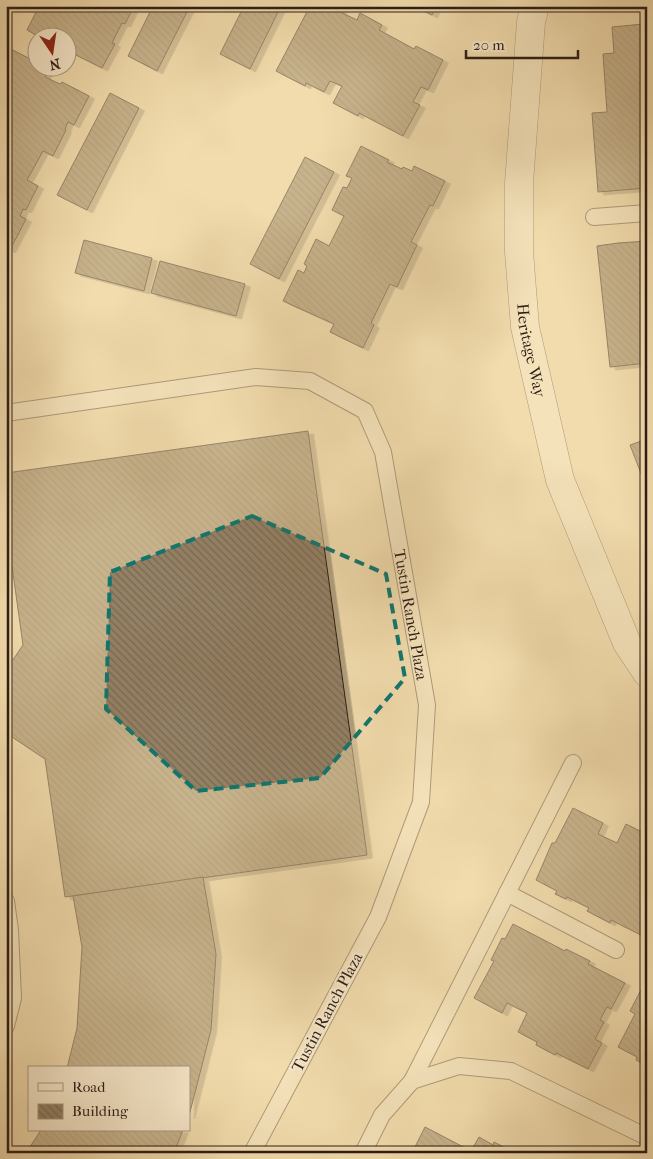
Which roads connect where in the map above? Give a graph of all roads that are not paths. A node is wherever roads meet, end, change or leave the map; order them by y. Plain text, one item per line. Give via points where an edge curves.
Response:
1 (535, 6) edge
2 (647, 213) edge
3 (594, 217) dead end
4 (6, 413) edge
5 (647, 674) edge
6 (573, 764) dead end
7 (507, 893) junction
8 (6, 901) edge
9 (616, 950) dead end
10 (6, 1026) edge
11 (412, 1081) junction
12 (647, 1137) edge
13 (252, 1153) edge
14 (363, 1153) edge

1 - 5 street, Heritage Way via 531,22 519,183 519,252 525,327 560,480 627,643
2 - 3 lane
4 - 13 lane, Tustin Ranch Plaza via 256,377 310,382 365,411 383,452 427,705 420,802 378,918
6 - 7 lane
7 - 9 lane
7 - 11 lane
8 - 10 lane via 13,998
11 - 12 lane via 458,1066 511,1071
11 - 14 lane via 382,1115

